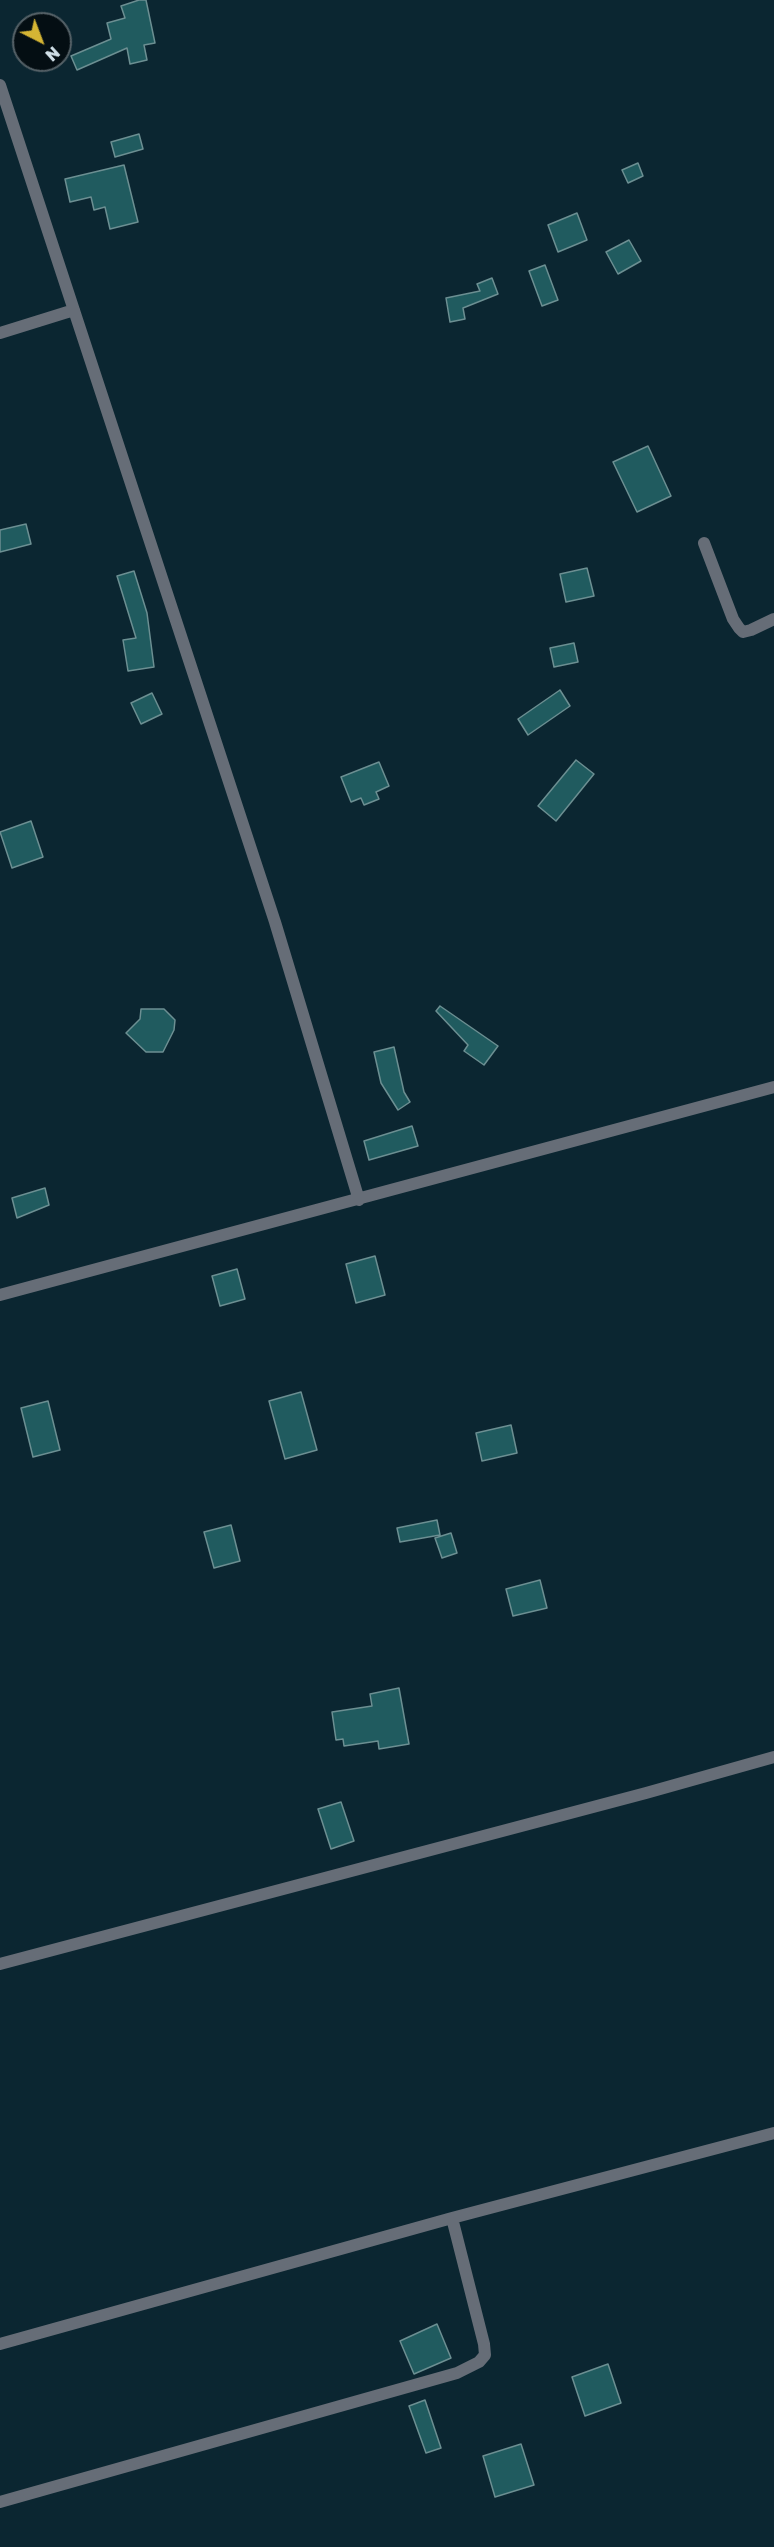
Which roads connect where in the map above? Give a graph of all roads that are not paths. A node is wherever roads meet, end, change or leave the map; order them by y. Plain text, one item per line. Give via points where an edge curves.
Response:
1 (0, 85) edge
2 (74, 310) junction
3 (0, 333) edge
4 (705, 543) dead end
5 (774, 620) edge
6 (774, 1087) edge
7 (359, 1200) junction
8 (0, 1294) edge
9 (774, 1757) edge
10 (0, 1964) edge
11 (774, 2133) edge
12 (452, 2218) junction
13 (0, 2344) edge
14 (0, 2502) edge

1 - 2 street
2 - 3 street
2 - 7 street via 275,922
4 - 5 street via 739,628 743,632
6 - 7 street
7 - 8 street
9 - 10 street
11 - 12 street
12 - 13 street
12 - 14 street via 484,2344 485,2355 479,2362 457,2373

